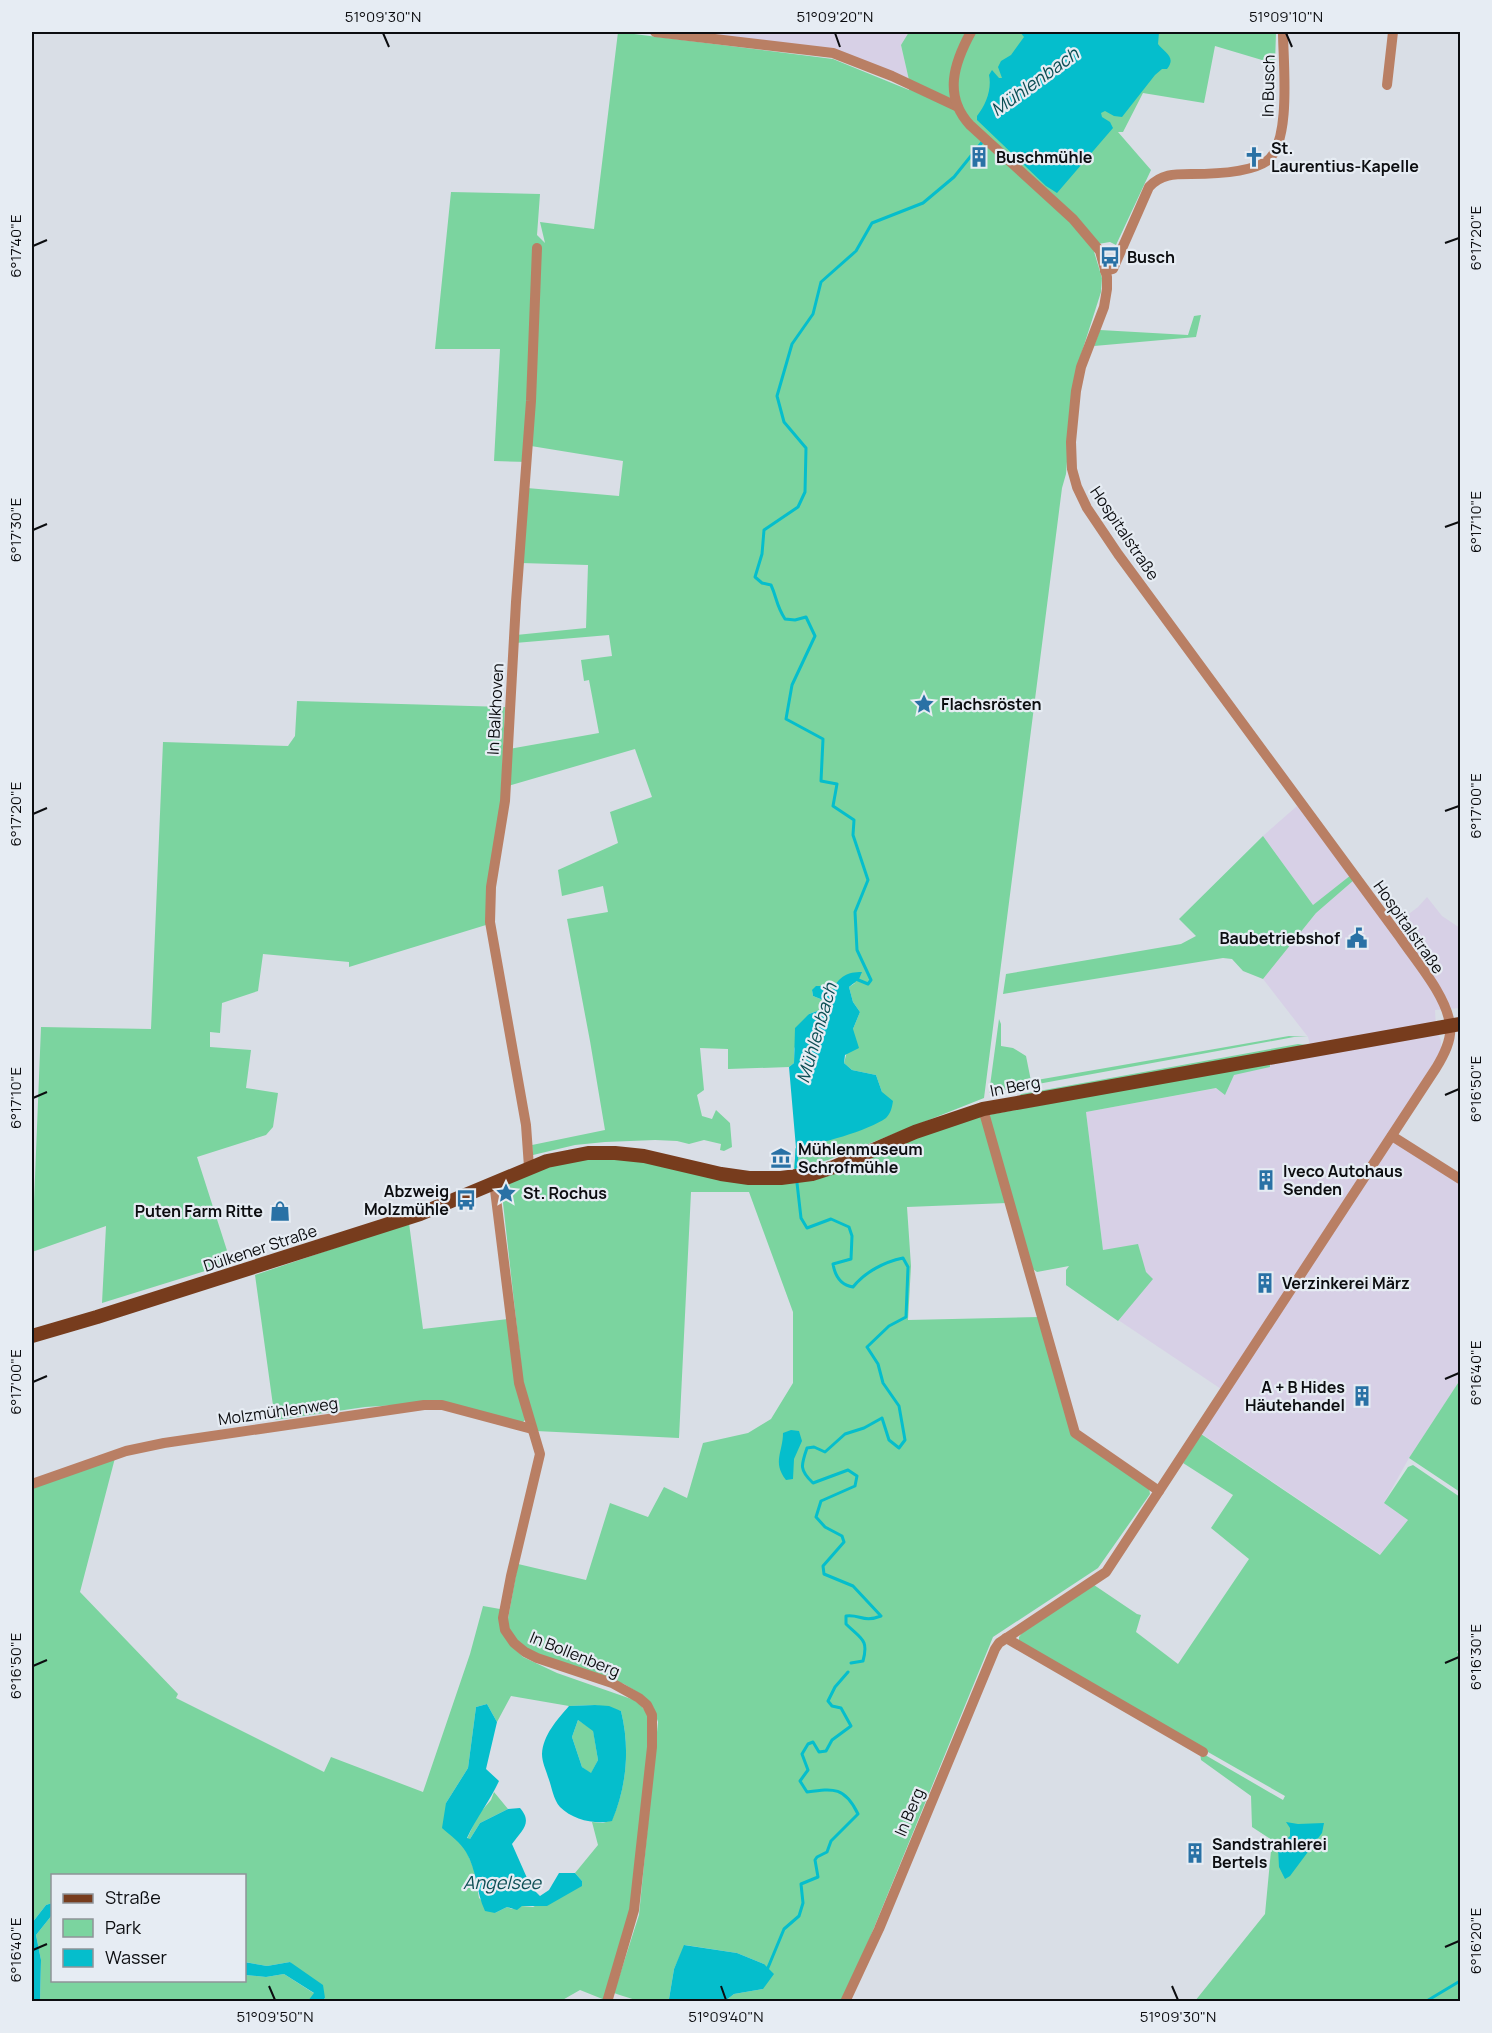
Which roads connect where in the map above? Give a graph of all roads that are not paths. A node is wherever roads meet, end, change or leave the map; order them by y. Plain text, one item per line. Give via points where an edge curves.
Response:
1 (655, 32) edge
2 (971, 32) edge
3 (1283, 32) edge
4 (1393, 32) edge
5 (1387, 85) dead end
6 (958, 108) junction
7 (537, 248) dead end
8 (1122, 249) junction
9 (1100, 251) junction
10 (1105, 271) junction
11 (1456, 1025) edge
12 (983, 1109) junction
13 (1392, 1136) junction
14 (529, 1167) junction
15 (1461, 1179) edge
16 (495, 1182) junction
17 (32, 1336) edge
18 (532, 1429) junction
19 (32, 1484) edge
20 (1159, 1491) junction
21 (1006, 1638) junction
22 (1203, 1752) dead end
23 (607, 2001) edge
24 (845, 2001) edge

1 - 6 street via 833,53
2 - 6 street via 954,71 953,91
3 - 8 street, In Busch via 1284,110 1275,153 1252,167 1218,174 1171,174 1156,179
4 - 5 street
6 - 9 street, Hospitalstraße via 970,125 1073,219
7 - 14 street, In Balkhoven via 531,401 504,801 490,922 526,1125
8 - 9 street
8 - 10 street, In Busch via 1113,269
9 - 10 street, Hospitalstraße
10 - 11 street, Hospitalstraße via 1104,307 1081,367 1073,418 1072,469 1082,499 1118,554 1399,936
11 - 12 main road, In Berg
11 - 13 street, In Berg via 1447,1051
12 - 14 main road, Dülkener Straße via 915,1132 834,1167 781,1178 721,1174 644,1156 606,1153 568,1156
12 - 20 street, In Berg via 1075,1434
13 - 15 street
13 - 20 street, In Berg
14 - 16 main road, Dülkener Straße
16 - 17 main road, Dülkener Straße via 420,1214
16 - 18 street, In Bollenberg via 519,1383
18 - 19 street, Molzmühlenweg via 442,1405 424,1405 164,1443 126,1451
18 - 23 street, In Bollenberg via 540,1454 511,1576 503,1618 505,1629 525,1652 612,1683 639,1698 652,1715 634,1910
20 - 21 street, In Berg via 1106,1572
21 - 22 street
21 - 24 street, In Berg via 995,1649 879,1929

